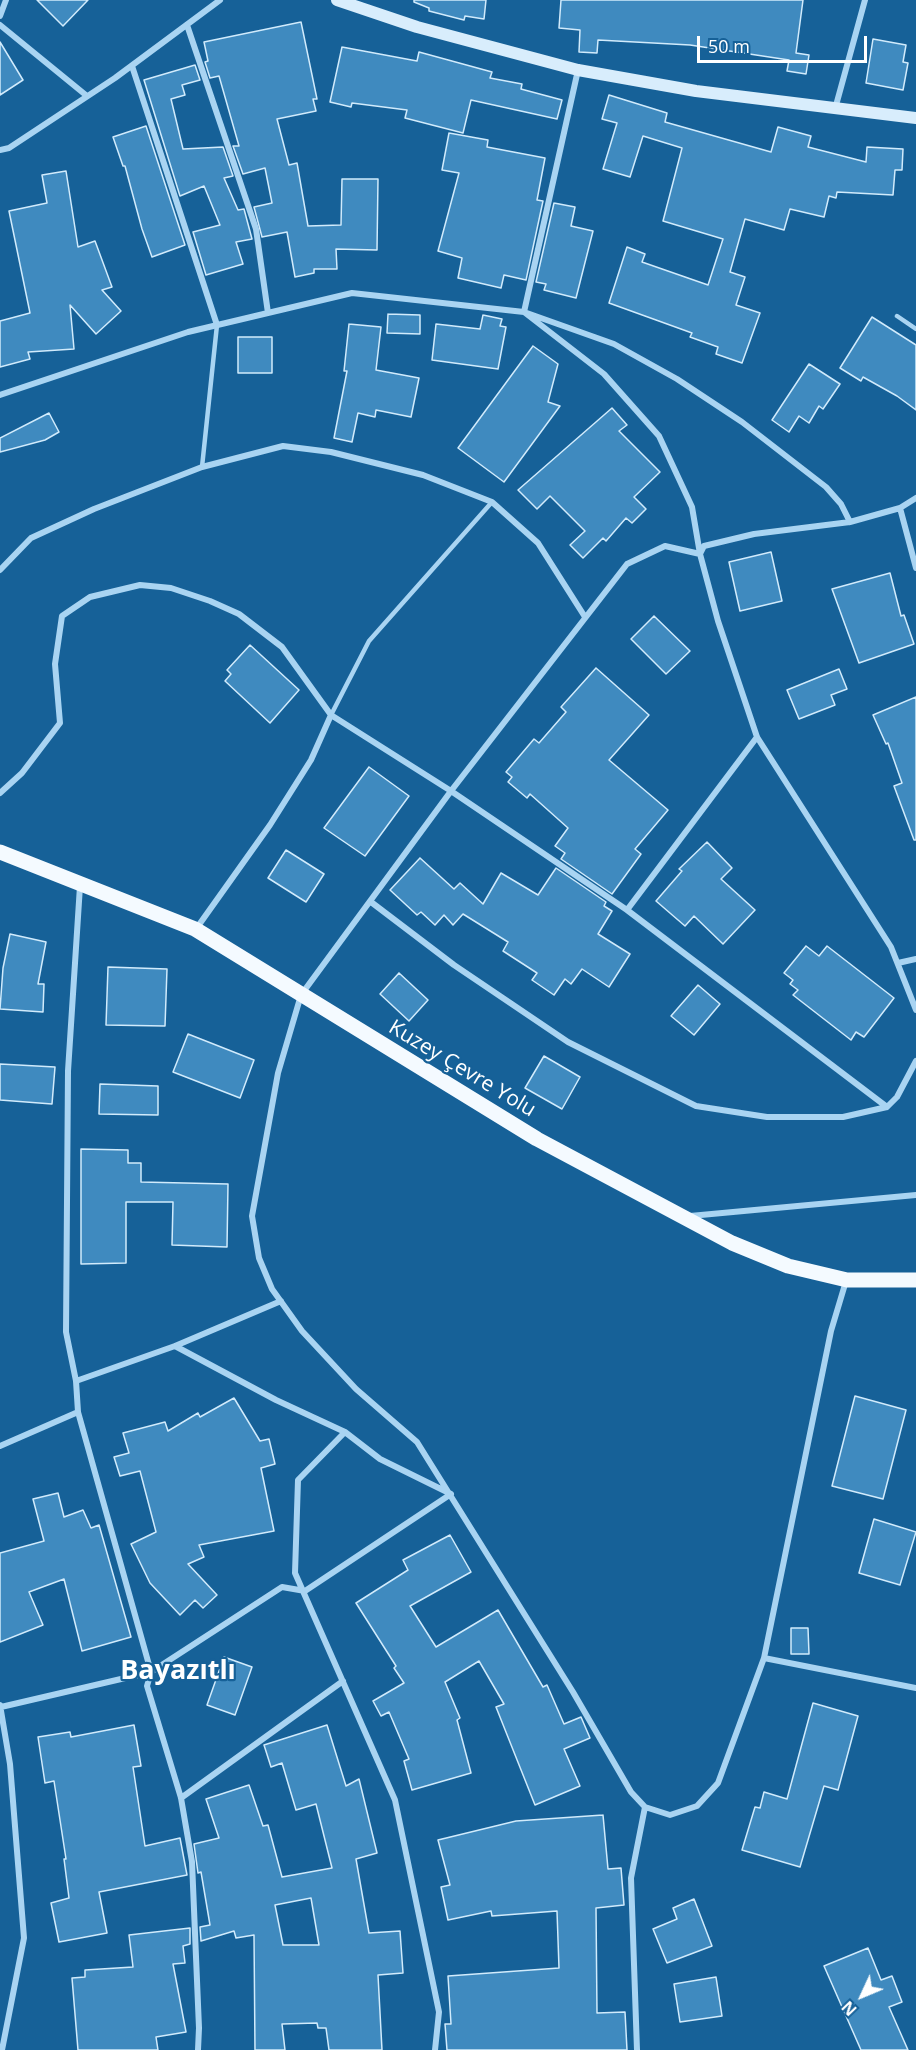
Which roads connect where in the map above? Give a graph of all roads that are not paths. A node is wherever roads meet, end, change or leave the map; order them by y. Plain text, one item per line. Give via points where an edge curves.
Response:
1 (6, 0) edge
2 (220, 0) edge
3 (337, 0) edge
4 (866, 0) edge
5 (0, 16) edge
6 (187, 24) junction
7 (0, 25) edge
8 (132, 66) junction
9 (578, 70) junction
10 (87, 96) junction
11 (835, 109) junction
12 (916, 109) edge
13 (894, 115) junction
14 (916, 118) edge
15 (0, 150) edge
16 (525, 312) junction
17 (268, 313) junction
18 (897, 316) dead end
19 (217, 325) junction
20 (916, 329) edge
21 (0, 395) edge
22 (202, 467) junction
23 (916, 498) edge
24 (492, 502) junction
25 (900, 508) junction
26 (850, 522) junction
27 (700, 554) junction
28 (916, 568) edge
29 (0, 570) edge
30 (585, 617) junction
31 (331, 715) junction
32 (757, 737) junction
33 (451, 791) junction
34 (0, 793) edge
35 (0, 852) edge
36 (80, 886) junction
37 (371, 902) junction
38 (627, 910) junction
39 (195, 929) junction
40 (916, 958) edge
41 (898, 963) junction
42 (301, 995) junction
43 (916, 1010) edge
44 (916, 1061) edge
45 (887, 1107) junction
46 (916, 1195) edge
47 (679, 1217) junction
48 (847, 1280) junction
49 (916, 1280) edge
50 (280, 1301) junction
51 (175, 1346) junction
52 (76, 1381) junction
53 (78, 1412) junction
54 (345, 1432) junction
55 (0, 1446) edge
56 (451, 1494) junction
57 (305, 1591) junction
58 (764, 1658) junction
59 (151, 1672) junction
60 (343, 1681) junction
61 (916, 1688) edge
62 (1, 1706) edge
63 (181, 1798) junction
64 (645, 1806) junction
65 (2, 2050) edge
66 (198, 2050) edge
67 (435, 2050) edge
68 (636, 2050) edge

1 - 5 street
2 - 6 street
3 - 9 street via 417,27
4 - 11 street
6 - 8 street
6 - 17 street via 256,229
7 - 10 street
8 - 10 street
8 - 19 street
9 - 11 street via 696,91
9 - 16 street
10 - 15 street via 9,148
11 - 13 street
12 - 13 street
13 - 14 street
16 - 17 street via 352,293
16 - 26 street via 614,344 677,379 742,422 826,487
16 - 27 street via 604,374 659,436 692,507
17 - 19 street
18 - 20 lane
19 - 21 street
19 - 22 lane
22 - 24 street via 283,446 331,452 423,475
22 - 29 street via 31,538
23 - 25 street
24 - 30 street via 538,543
24 - 31 lane via 369,641
25 - 26 street
25 - 28 street
26 - 27 street via 754,534 704,546
27 - 30 street via 665,546 627,564
27 - 32 street via 729,659
30 - 33 street
31 - 33 street
31 - 34 street via 282,647 239,614 171,588 118,588 90,597 62,616 55,664 60,723 22,773
31 - 39 street via 311,760 282,807
32 - 38 street
32 - 41 street
33 - 37 street
33 - 38 street
35 - 36 main road, Kuzey Çevre Yolu
36 - 39 main road, Kuzey Çevre Yolu
36 - 52 street via 68,1071 66,1332
37 - 42 street
37 - 45 street via 454,965 568,1042 696,1106 767,1117 843,1117
38 - 45 street
39 - 42 main road, Kuzey Çevre Yolu
40 - 41 street
41 - 43 street
42 - 47 main road, Kuzey Çevre Yolu via 537,1139
42 - 50 street via 278,1073 252,1216 259,1258
44 - 45 street via 897,1097
46 - 47 street
47 - 48 main road, Kuzey Çevre Yolu via 788,1266
48 - 49 main road, Kuzey Çevre Yolu
48 - 58 street via 831,1331
50 - 51 street
50 - 56 street via 356,1389 417,1442
51 - 52 street
51 - 54 street
52 - 53 street
53 - 55 street
53 - 59 street
54 - 56 street via 380,1459
54 - 57 street via 298,1480 295,1573
56 - 57 street
56 - 64 street via 631,1792
57 - 59 street via 282,1587
57 - 60 street
58 - 61 street
58 - 64 street via 718,1784 697,1806 670,1815
59 - 62 street
59 - 63 street via 147,1686
60 - 63 street
60 - 67 street via 395,1800 439,2012
62 - 65 street via 11,1776 24,1938
63 - 66 street via 192,1862
64 - 68 street via 631,1878

